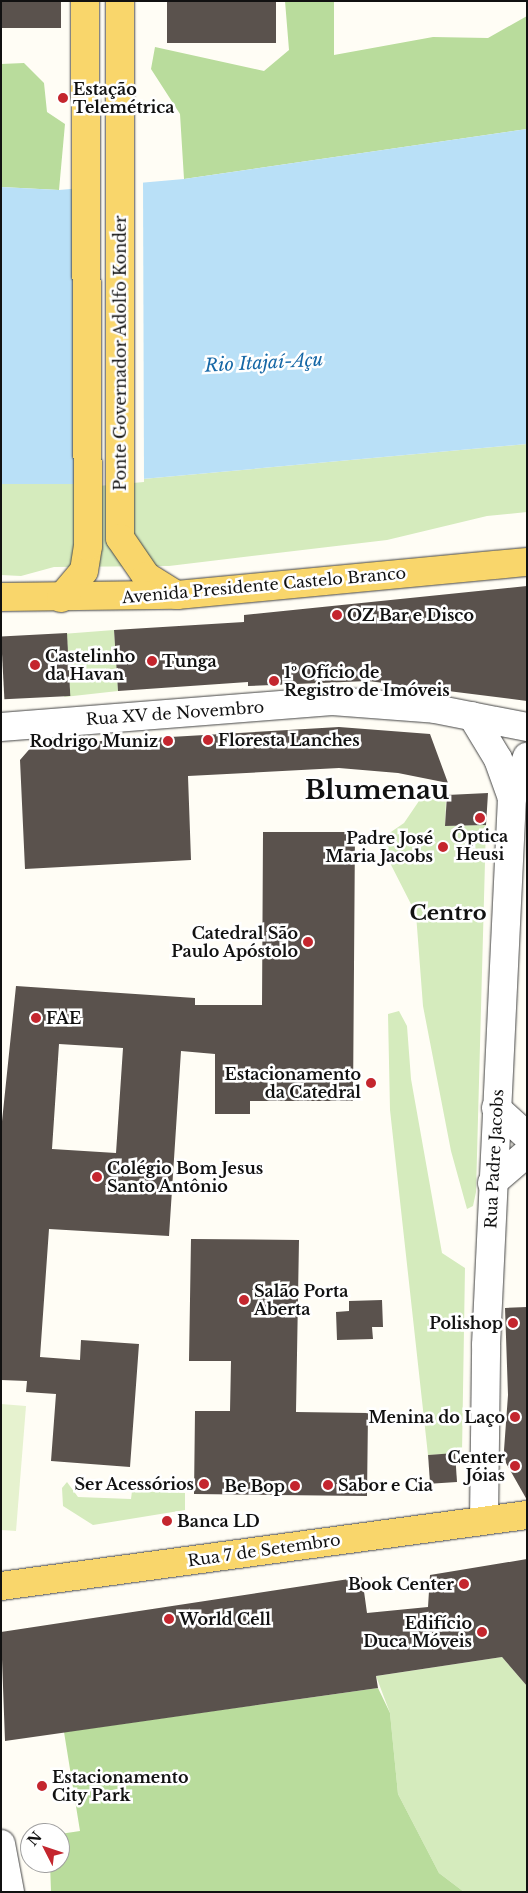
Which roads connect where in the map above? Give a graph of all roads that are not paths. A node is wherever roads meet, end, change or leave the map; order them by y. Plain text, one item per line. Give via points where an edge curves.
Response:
1 (85, 1) edge
2 (120, 1) edge
3 (527, 562) edge
4 (177, 594) junction
5 (1, 597) edge
6 (61, 598) junction
7 (472, 716) junction
8 (1, 726) edge
9 (527, 727) edge
10 (1, 735) edge
11 (527, 756) edge
12 (512, 798) junction
13 (496, 1108) junction
14 (527, 1136) edge
15 (527, 1153) edge
16 (492, 1183) junction
17 (527, 1515) edge
18 (484, 1520) junction
19 (1, 1586) edge
20 (1, 1844) edge
21 (10, 1892) edge

1 - 6 main road, Ponte Governador Adolfo Konder via 88,546 84,571
2 - 4 main road, Ponte Governador Adolfo Konder via 120,538 146,576
3 - 4 main road, Avenida Presidente Castelo Branco
4 - 6 main road, Avenida Presidente Castelo Branco
5 - 6 main road, Avenida Presidente Castelo Branco
7 - 8 street, Rua XV de Novembro via 332,701
7 - 9 street, Rua XV de Novembro
7 - 12 street, Rua Padre Jacobs via 498,758
8 - 10 street
11 - 12 street, Rua Padre Jacobs
12 - 13 street, Rua Padre Jacobs
13 - 14 street
13 - 16 street, Rua Padre Jacobs
15 - 16 street
16 - 18 street, Rua Padre Jacobs
17 - 18 main road, Rua 7 de Setembro
18 - 19 main road, Rua 7 de Setembro
20 - 21 street

